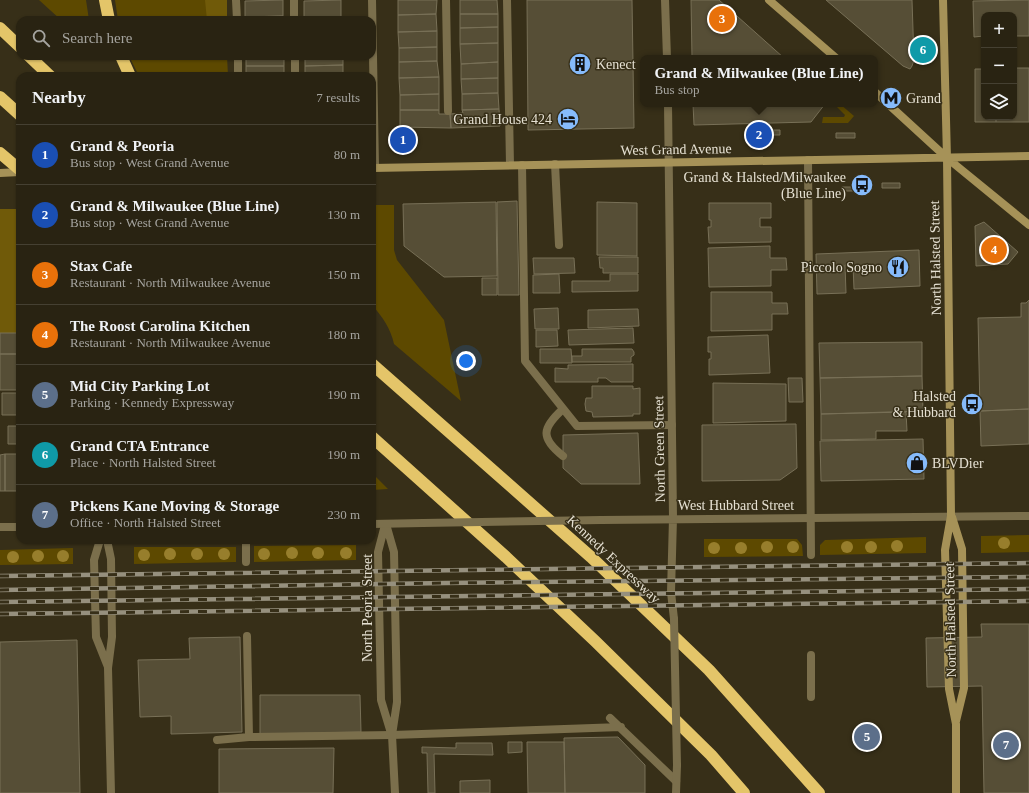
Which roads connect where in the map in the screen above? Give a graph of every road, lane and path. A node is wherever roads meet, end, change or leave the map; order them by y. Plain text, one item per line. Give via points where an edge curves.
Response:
1 (105, 0) edge
2 (236, 0) edge
3 (294, 0) edge
4 (372, 0) edge
5 (446, 0) edge
6 (507, 0) edge
7 (665, 0) edge
8 (769, 0) edge
9 (944, 0) edge
10 (108, 16) edge
11 (237, 16) edge
12 (294, 16) edge
13 (372, 16) edge
14 (0, 28) edge
15 (16, 43) edge
16 (667, 55) edge
17 (833, 55) edge
18 (33, 60) edge
19 (123, 60) edge
20 (238, 60) edge
21 (295, 60) edge
22 (372, 60) edge
23 (46, 72) edge
24 (128, 72) edge
25 (238, 72) edge
26 (296, 72) edge
27 (372, 72) edge
28 (878, 95) edge
29 (0, 96) edge
30 (668, 107) edge
31 (16, 111) edge
32 (448, 111) dead end
33 (0, 153) edge
34 (1029, 156) edge
35 (947, 158) junction
36 (808, 160) junction
37 (669, 162) junction
38 (555, 164) junction
39 (510, 165) junction
40 (522, 165) junction
41 (16, 167) edge
42 (376, 168) edge
43 (16, 171) edge
44 (0, 173) edge
45 (1029, 224) edge
46 (559, 245) dead end
47 (376, 368) edge
48 (563, 409) junction
49 (672, 425) junction
50 (376, 441) edge
51 (563, 456) dead end
52 (951, 516) junction
53 (1029, 516) edge
54 (673, 518) junction
55 (811, 518) junction
56 (376, 524) edge
57 (386, 524) junction
58 (0, 527) edge
59 (16, 527) edge
60 (99, 544) edge
61 (108, 544) edge
62 (246, 544) edge
63 (811, 555) dead end
64 (246, 562) dead end
65 (247, 636) dead end
66 (811, 654) dead end
67 (108, 668) junction
68 (811, 697) dead end
69 (610, 718) dead end
70 (956, 724) junction
71 (621, 727) junction
72 (392, 735) junction
73 (249, 737) junction
74 (217, 740) dead end
75 (676, 781) junction
76 (111, 793) edge
77 (395, 793) edge
78 (676, 793) edge
79 (744, 793) edge
80 (819, 793) edge
81 (956, 793) edge

1 - 10 highway
2 - 11 street
3 - 12 street
4 - 13 street
5 - 32 street
6 - 39 street
7 - 16 street
8 - 17 main road
9 - 35 main road, North Halsted Street
14 - 15 highway
18 - 23 highway
19 - 24 highway
20 - 25 street
21 - 26 street
22 - 27 street
28 - 35 main road
29 - 31 highway
30 - 37 street, North Green Street
33 - 41 highway
34 - 35 main road, West Grand Avenue
35 - 36 main road, West Grand Avenue
35 - 45 main road
35 - 52 main road, North Halsted Street
36 - 37 main road, West Grand Avenue
36 - 55 street
37 - 38 main road, West Grand Avenue
37 - 49 street, North Green Street
38 - 40 main road, West Grand Avenue
38 - 46 street
39 - 40 main road, West Grand Avenue
39 - 42 main road, West Grand Avenue
40 - 48 street via 525,361
43 - 44 main road
47 - 80 highway, Kennedy Expressway via 591,557 704,664
48 - 49 street via 577,426
48 - 51 street via 552,418 546,436 550,446
49 - 54 street, North Green Street
50 - 79 highway via 506,557 589,636 711,755
52 - 53 street, West Hubbard Street
52 - 55 street, West Hubbard Street
52 - 70 main road, North Halsted Street via 945,550 949,689
52 - 70 main road, North Halsted Street via 962,550 964,688
54 - 55 street, West Hubbard Street
54 - 57 street, West Hubbard Street, bridge
54 - 75 street, North Green Street, bridge via 671,592 674,619
55 - 63 street
56 - 57 street, West Hubbard Street
57 - 72 street, North Peoria Street via 394,552 397,702
57 - 72 street, North Peoria Street via 378,552 381,700
58 - 59 street
60 - 67 street via 94,560 96,637
61 - 67 street via 111,559 112,637
62 - 64 street
65 - 73 street
66 - 68 street
67 - 76 street
69 - 71 street
70 - 81 main road, North Halsted Street
71 - 72 street
71 - 75 street
72 - 73 street
72 - 77 street, North Peoria Street
73 - 74 street
75 - 78 street, North Green Street

